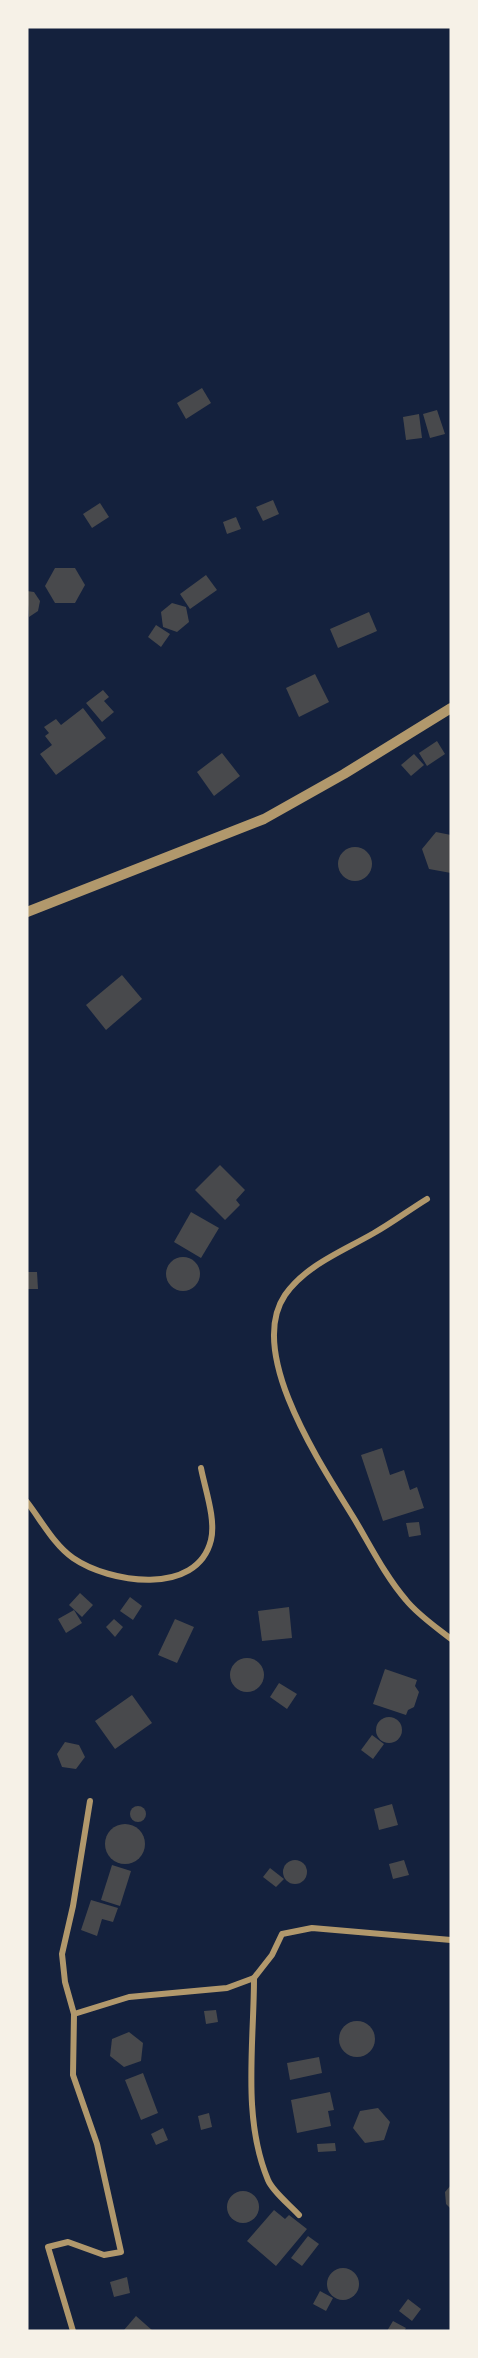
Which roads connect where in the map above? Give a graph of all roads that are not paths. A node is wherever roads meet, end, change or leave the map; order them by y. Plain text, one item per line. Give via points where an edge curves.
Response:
1 (451, 708) edge
2 (27, 912) edge
3 (427, 1199) dead end
4 (201, 1468) dead end
5 (27, 1502) edge
6 (451, 1639) edge
7 (90, 1801) dead end
8 (451, 1940) edge
9 (254, 1978) junction
10 (74, 2014) junction
11 (299, 2215) dead end
12 (73, 2331) edge

1 - 2 street via 264,819
3 - 6 street via 303,1276 284,1296 277,1314 275,1351 298,1422 373,1550 406,1601
4 - 5 street via 211,1540 204,1556 188,1572 165,1578 139,1580 94,1570 71,1557
7 - 10 street via 62,1954
8 - 9 street via 312,1929 282,1934
9 - 10 street via 227,1988 129,1997
9 - 11 street via 252,2090 257,2139 269,2182
10 - 12 street via 73,2075 97,2144 121,2252 104,2255 68,2242 48,2247

